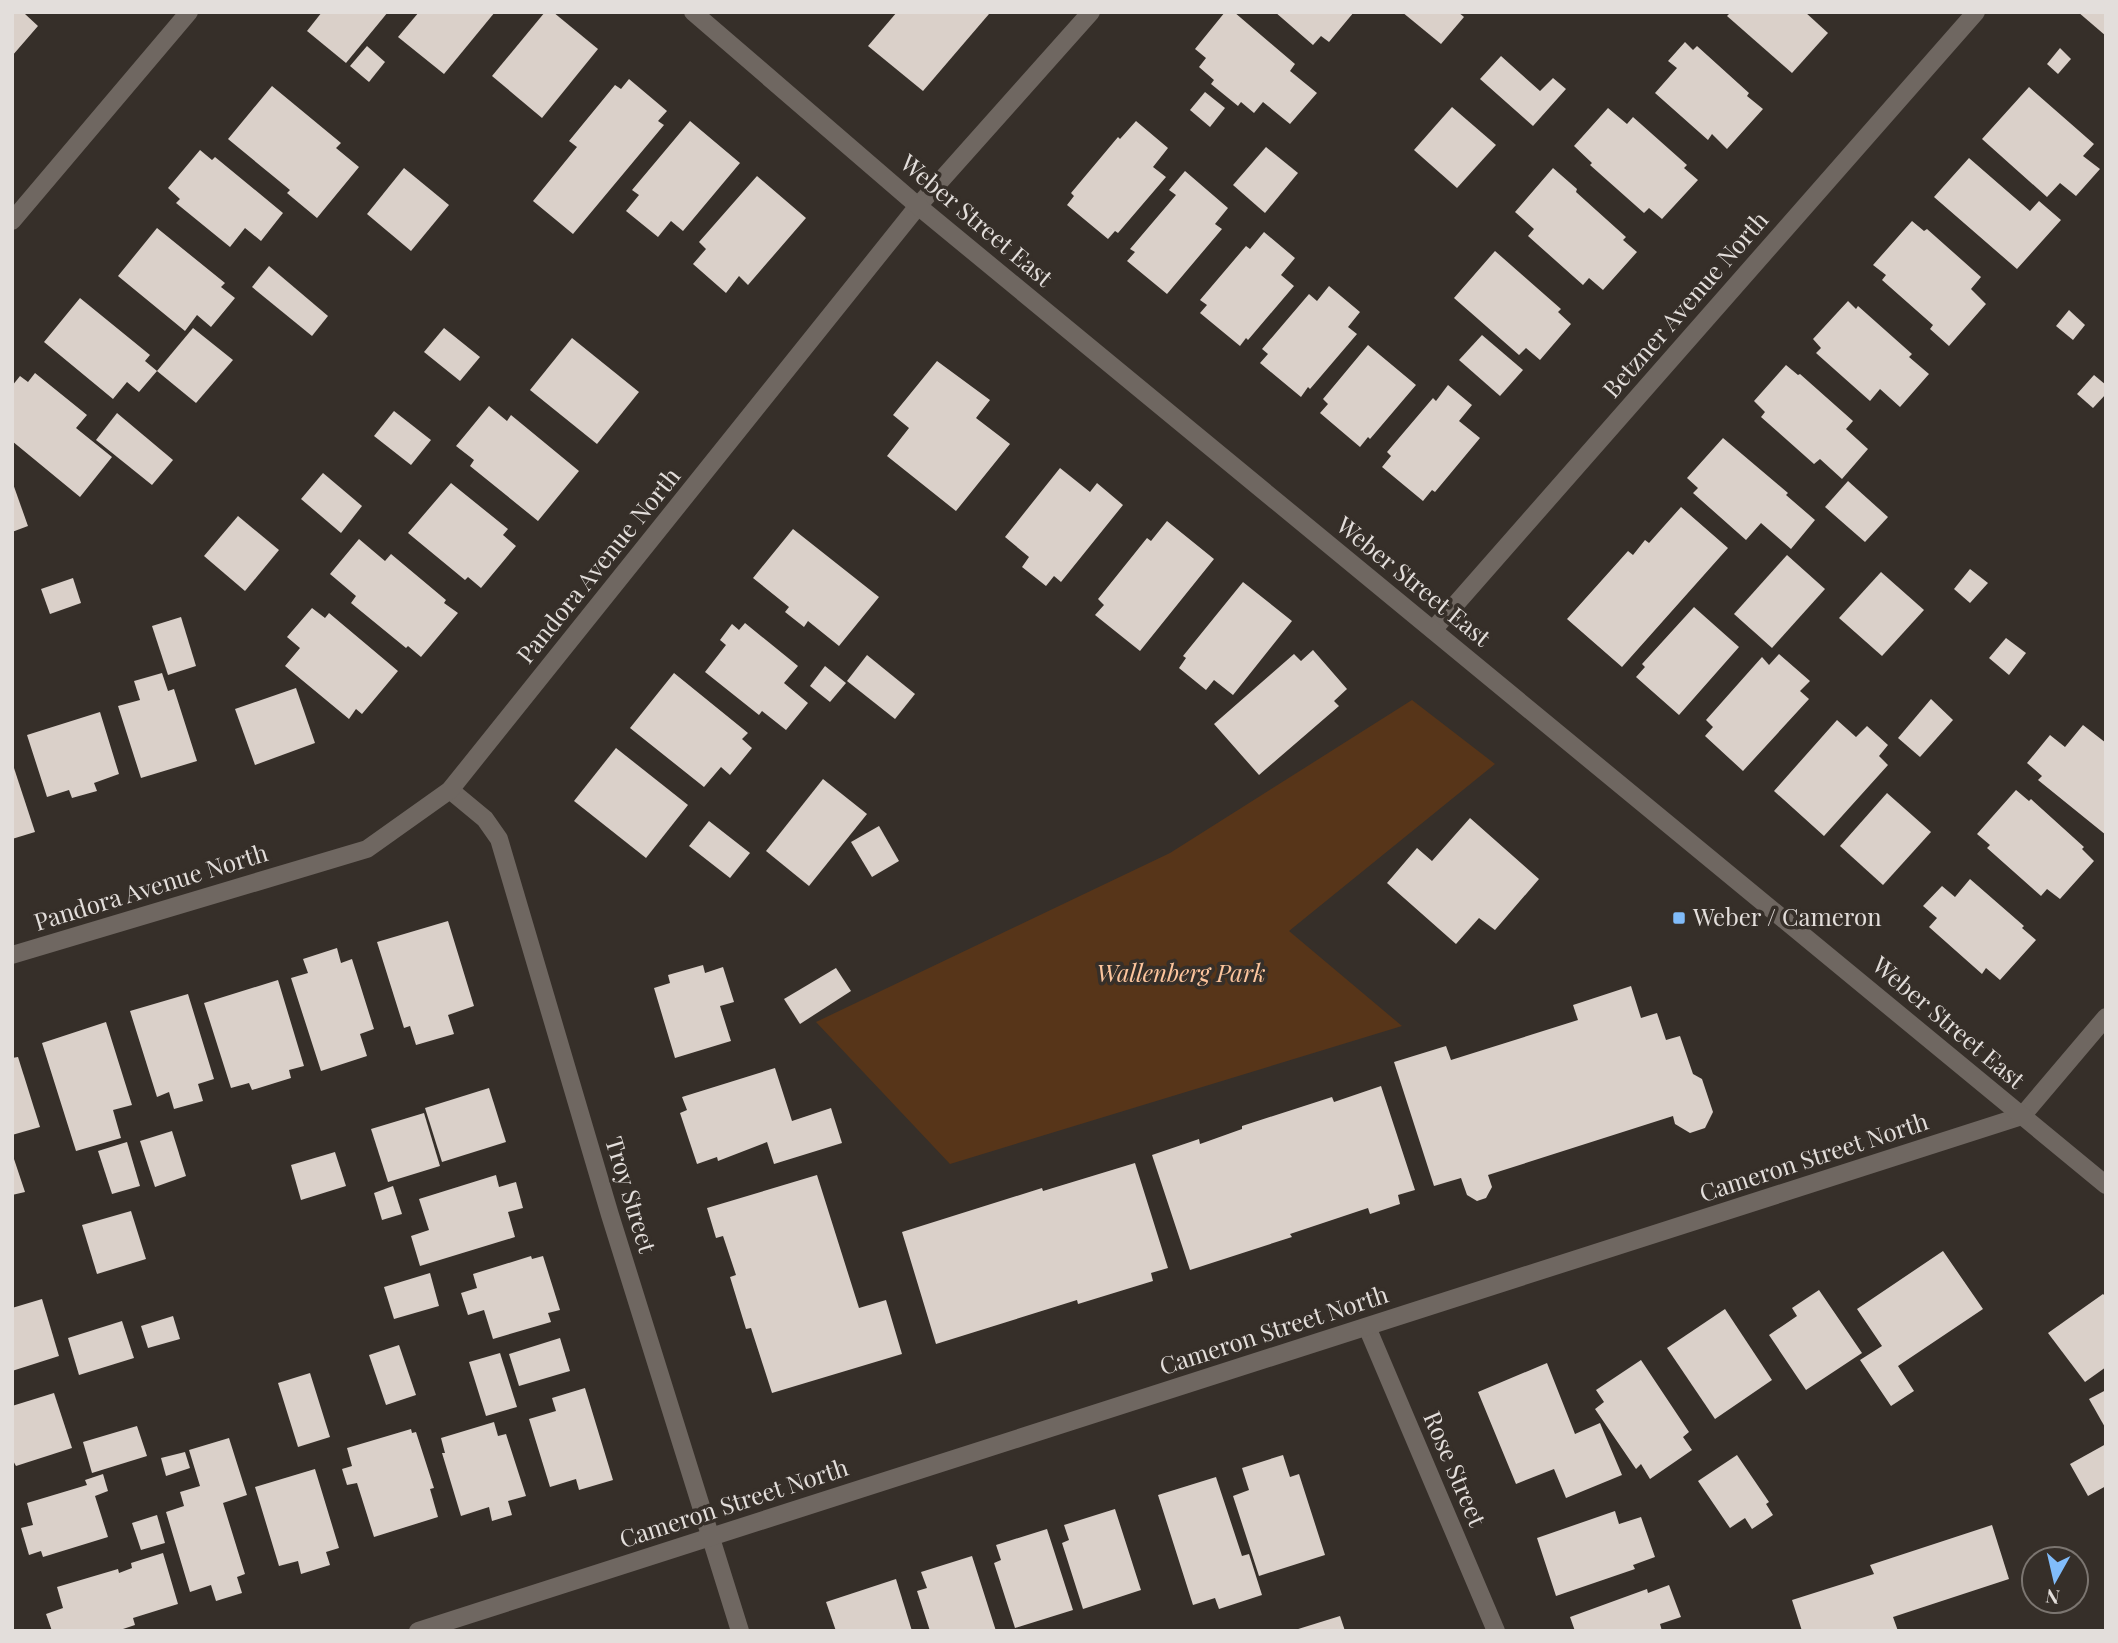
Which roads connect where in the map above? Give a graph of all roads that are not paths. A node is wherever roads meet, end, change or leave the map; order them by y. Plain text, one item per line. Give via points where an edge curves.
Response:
1 (189, 12) edge
2 (692, 12) edge
3 (1091, 12) edge
4 (1976, 12) edge
5 (918, 206) junction
6 (12, 221) edge
7 (1433, 630) junction
8 (450, 790) junction
9 (12, 955) edge
10 (2106, 1017) edge
11 (2022, 1116) junction
12 (2106, 1185) edge
13 (1367, 1327) junction
14 (711, 1537) junction
15 (418, 1631) edge
16 (740, 1631) edge
17 (1496, 1631) edge

1 - 6 street
2 - 5 street, Weber Street East
3 - 5 street, Pandora Avenue North
4 - 7 street, Betzner Avenue North
5 - 7 street, Weber Street East
5 - 8 street, Pandora Avenue North
7 - 11 street, Weber Street East
8 - 9 street, Pandora Avenue North via 367,849
8 - 14 street, Troy Street via 485,820 499,839
10 - 11 street
11 - 12 street, Weber Street East
11 - 13 street, Cameron Street North
13 - 14 street, Cameron Street North
13 - 17 street, Rose Street
14 - 15 street, Cameron Street North
14 - 16 street, Troy Street

